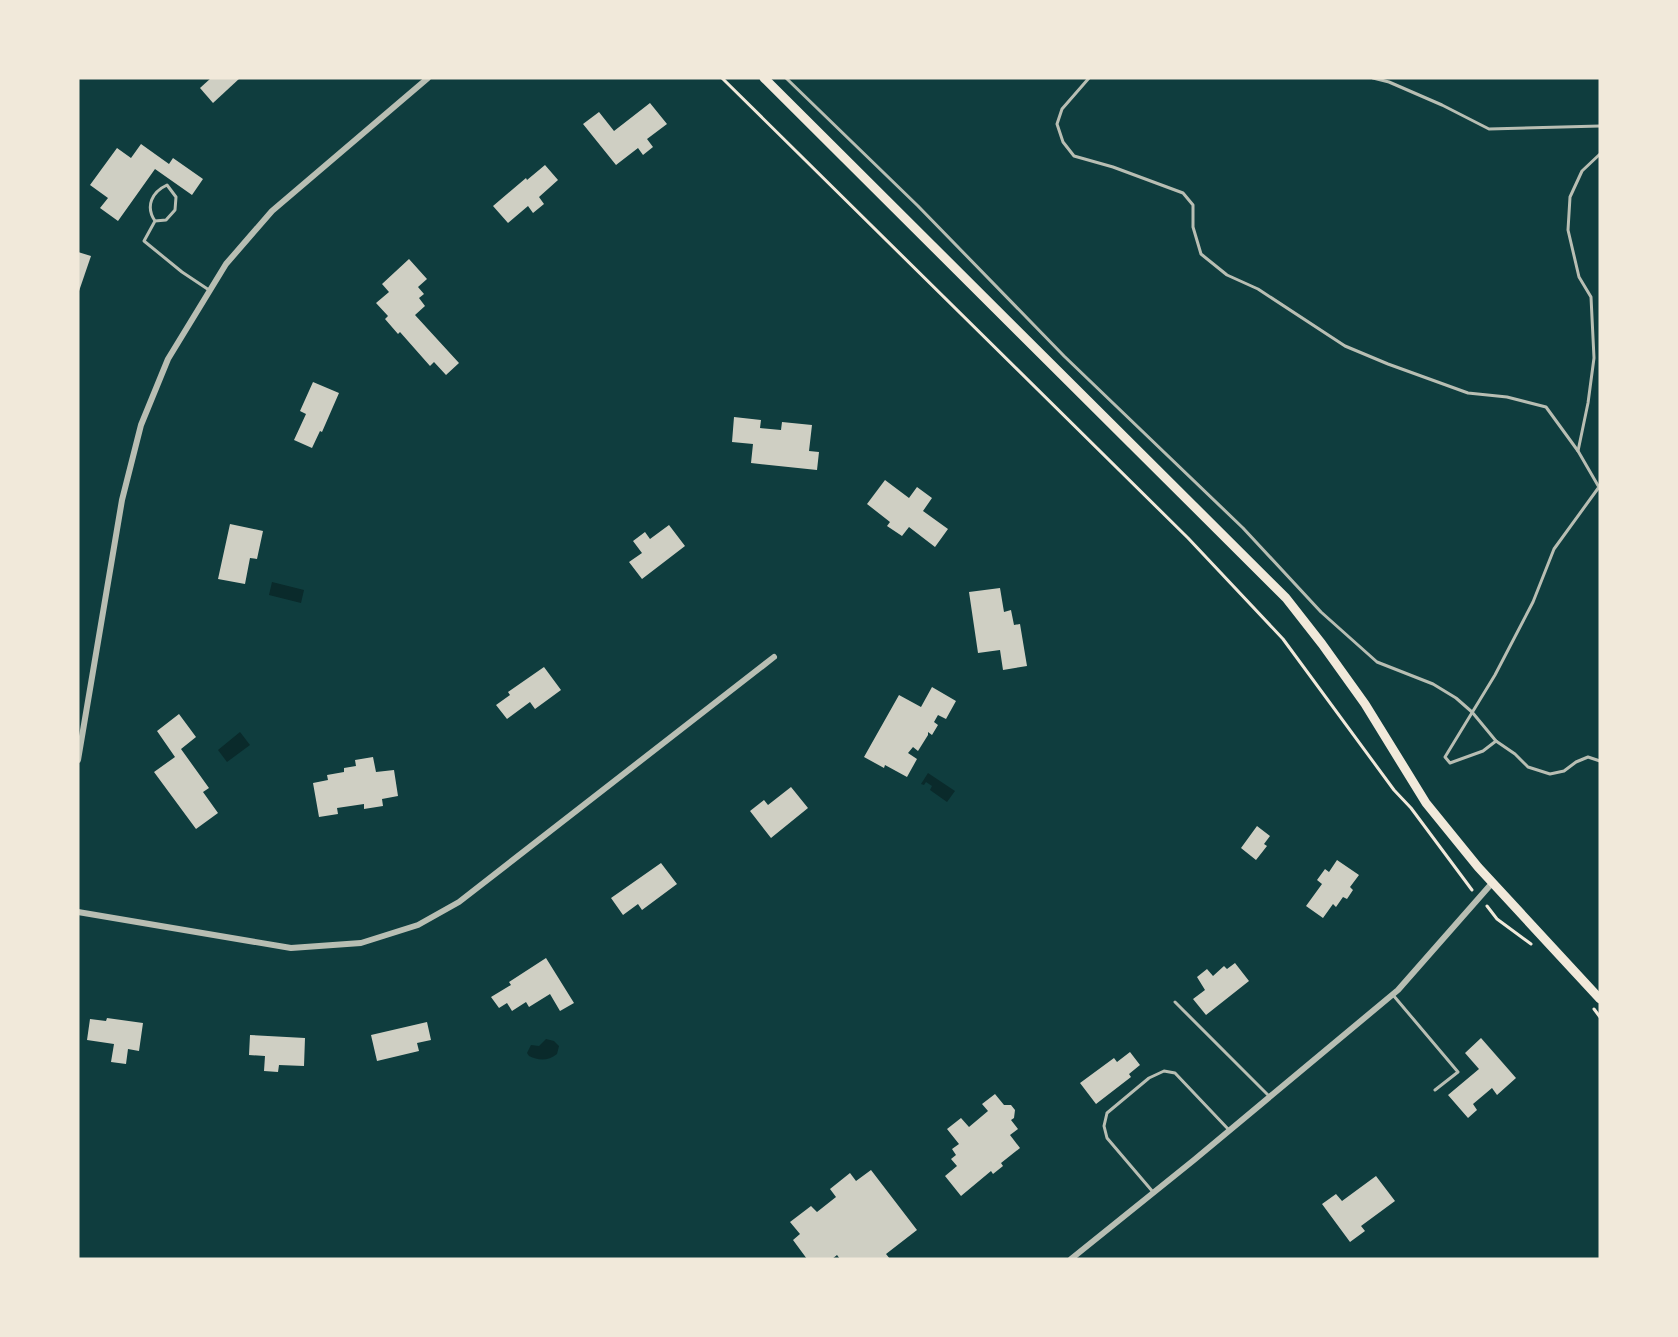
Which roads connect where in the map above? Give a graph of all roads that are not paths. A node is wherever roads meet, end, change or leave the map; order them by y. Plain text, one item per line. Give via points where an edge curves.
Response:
1 (428, 78) edge
2 (764, 78) edge
3 (786, 78) edge
4 (1089, 78) edge
5 (1373, 78) edge
6 (1600, 126) edge
7 (1600, 154) edge
8 (155, 221) junction
9 (210, 291) junction
10 (1578, 451) junction
11 (1600, 487) edge
12 (774, 657) dead end
13 (1472, 712) junction
14 (1496, 741) junction
15 (78, 760) edge
16 (1600, 761) edge
17 (1493, 882) junction
18 (78, 912) edge
19 (1392, 995) junction
20 (1600, 999) edge
21 (1175, 1002) dead end
22 (1435, 1090) dead end
23 (1269, 1096) junction
24 (1229, 1130) junction
25 (1153, 1192) junction
26 (1071, 1259) edge

1 - 9 street via 272,211 226,264
2 - 17 main road via 1286,598 1365,704 1426,804
3 - 13 lane via 1064,356 1243,528 1321,612 1377,662 1433,684
4 - 10 lane via 1062,109 1057,124 1063,142 1074,156 1183,193 1193,205 1193,227 1201,254 1227,275 1258,289 1345,346 1388,364 1468,393 1546,407
5 - 6 lane via 1442,105 1489,129
7 - 10 lane via 1582,171 1570,197 1568,230 1579,277 1590,297 1594,358
8 - 8 lane via 166,220 175,210 176,197 167,185 157,190 151,200 150,214
8 - 9 lane via 144,241
9 - 15 street via 168,359 141,425 122,500
10 - 11 lane
11 - 13 lane via 1554,549 1533,602
12 - 18 street via 459,902 418,926 361,944 291,948
13 - 14 lane
13 - 14 lane via 1445,757 1450,763 1483,751
14 - 16 lane via 1528,767 1550,774 1588,757
17 - 19 street
17 - 20 main road
19 - 22 lane via 1458,1072
19 - 23 street
21 - 23 lane
23 - 24 street
24 - 25 street
24 - 25 lane via 1175,1072 1164,1071 1149,1078 1107,1113 1104,1126 1107,1138
25 - 26 street

